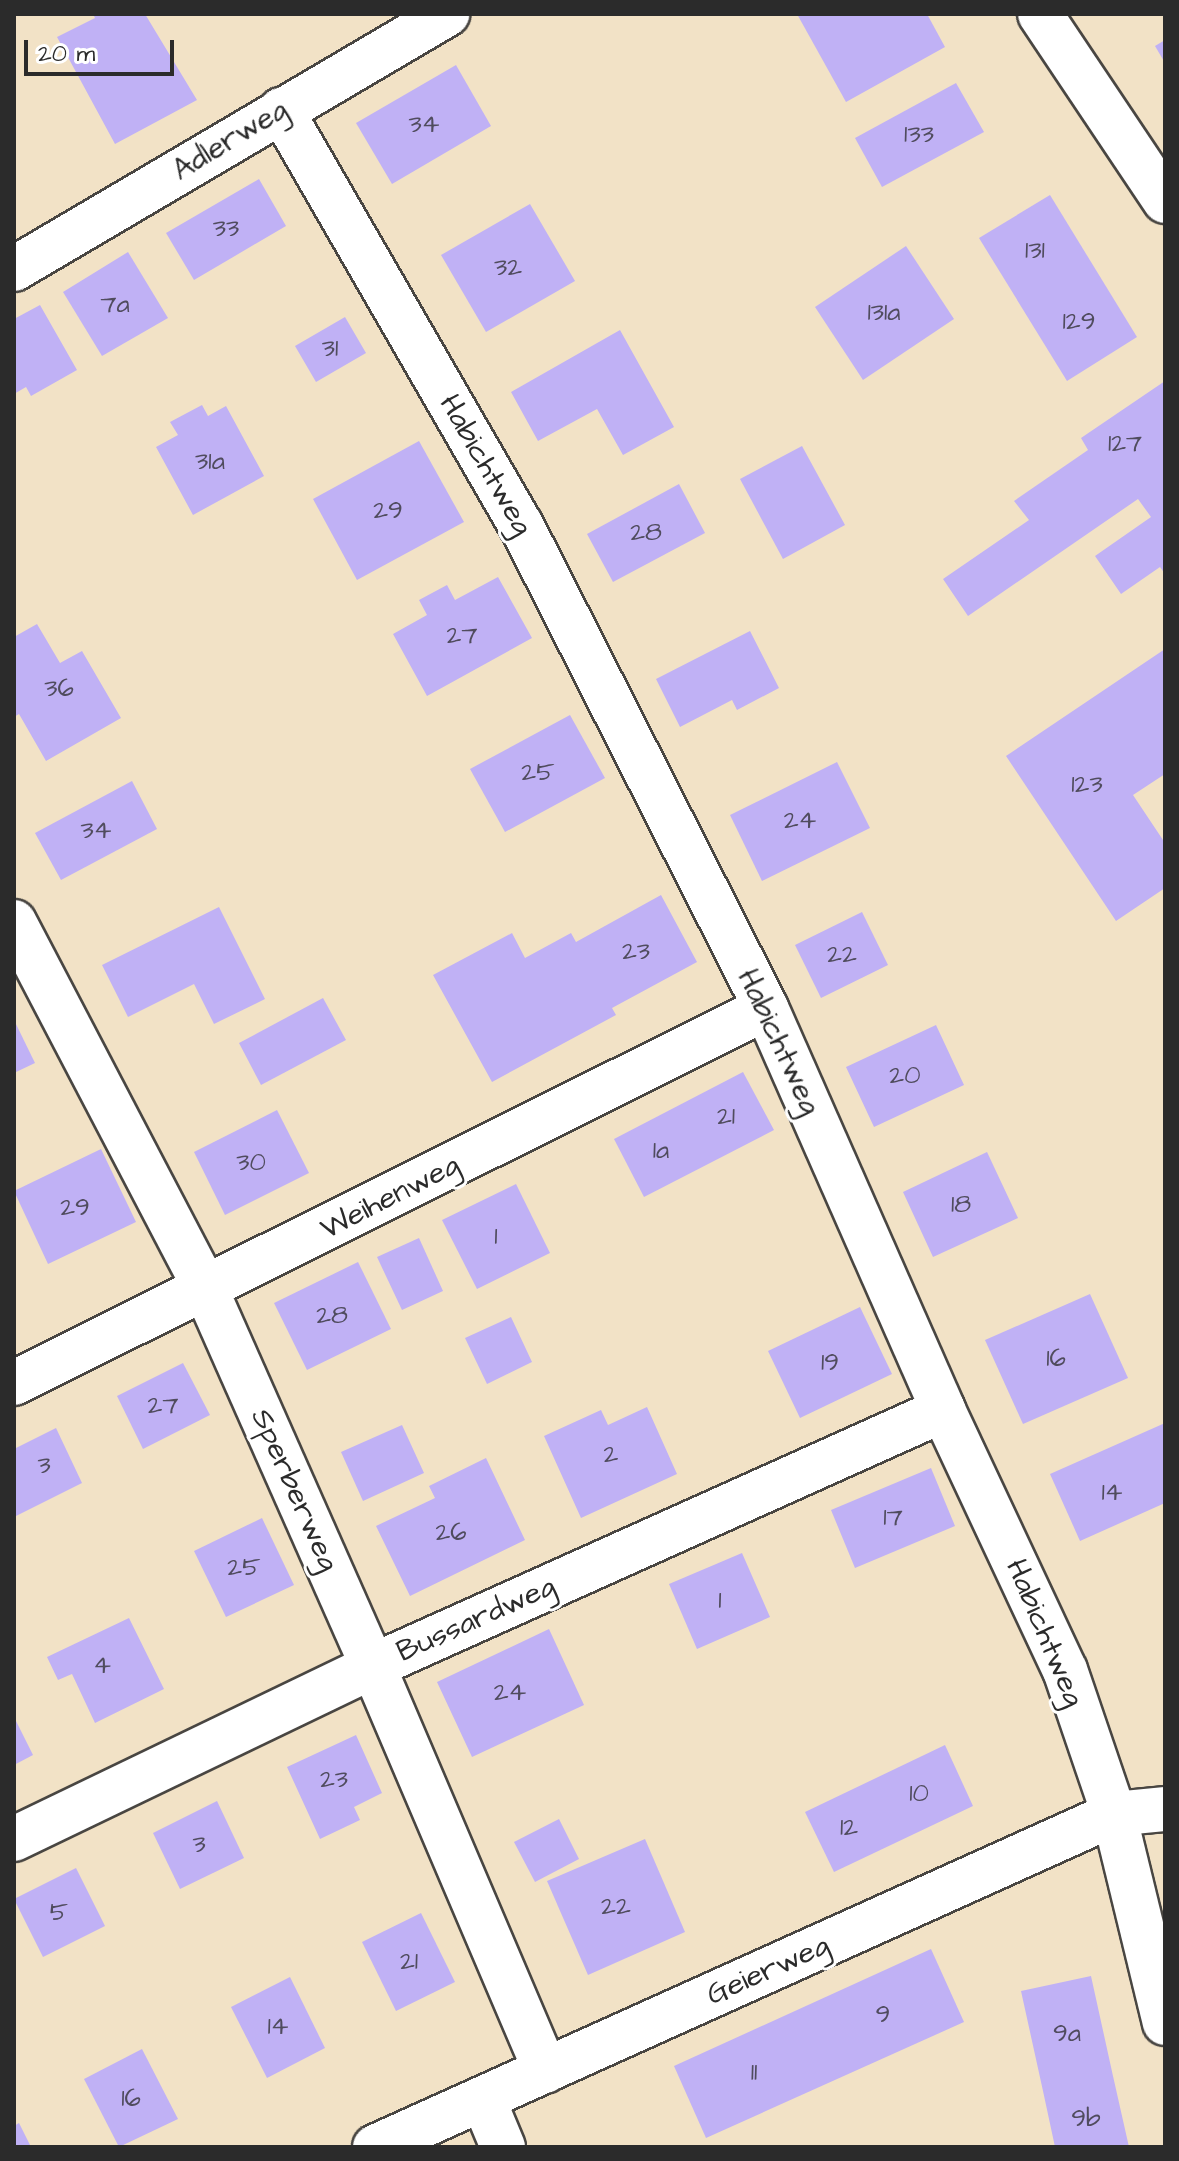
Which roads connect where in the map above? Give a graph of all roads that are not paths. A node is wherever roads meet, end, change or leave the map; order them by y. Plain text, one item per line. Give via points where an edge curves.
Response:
1 (447, 14) edge
2 (1040, 14) edge
3 (281, 110) junction
4 (1165, 201) edge
5 (14, 269) edge
6 (14, 922) edge
7 (766, 1008) junction
8 (206, 1290) junction
9 (14, 1383) edge
10 (943, 1410) junction
11 (373, 1666) junction
12 (1165, 1809) edge
13 (1114, 1814) junction
14 (14, 1839) edge
15 (1165, 2023) edge
16 (546, 2071) junction
17 (483, 2099) junction
18 (375, 2147) edge
19 (503, 2147) edge

1 - 3 street, Adlerweg
2 - 4 street
3 - 5 street, Adlerweg
3 - 7 street, Habichtweg via 521,525
6 - 8 street, Sperberweg
7 - 8 street, Weihenweg
7 - 10 street, Habichtweg
8 - 9 street, Weihenweg
8 - 11 street, Sperberweg
10 - 11 street, Bussardweg
10 - 13 street, Habichtweg via 1065,1670
11 - 14 street, Bussardweg
11 - 16 street, Sperberweg
12 - 13 street, Geierweg
13 - 15 street, Habichtweg
13 - 16 street, Geierweg
16 - 17 street, Geierweg
17 - 18 street, Geierweg
17 - 19 street

